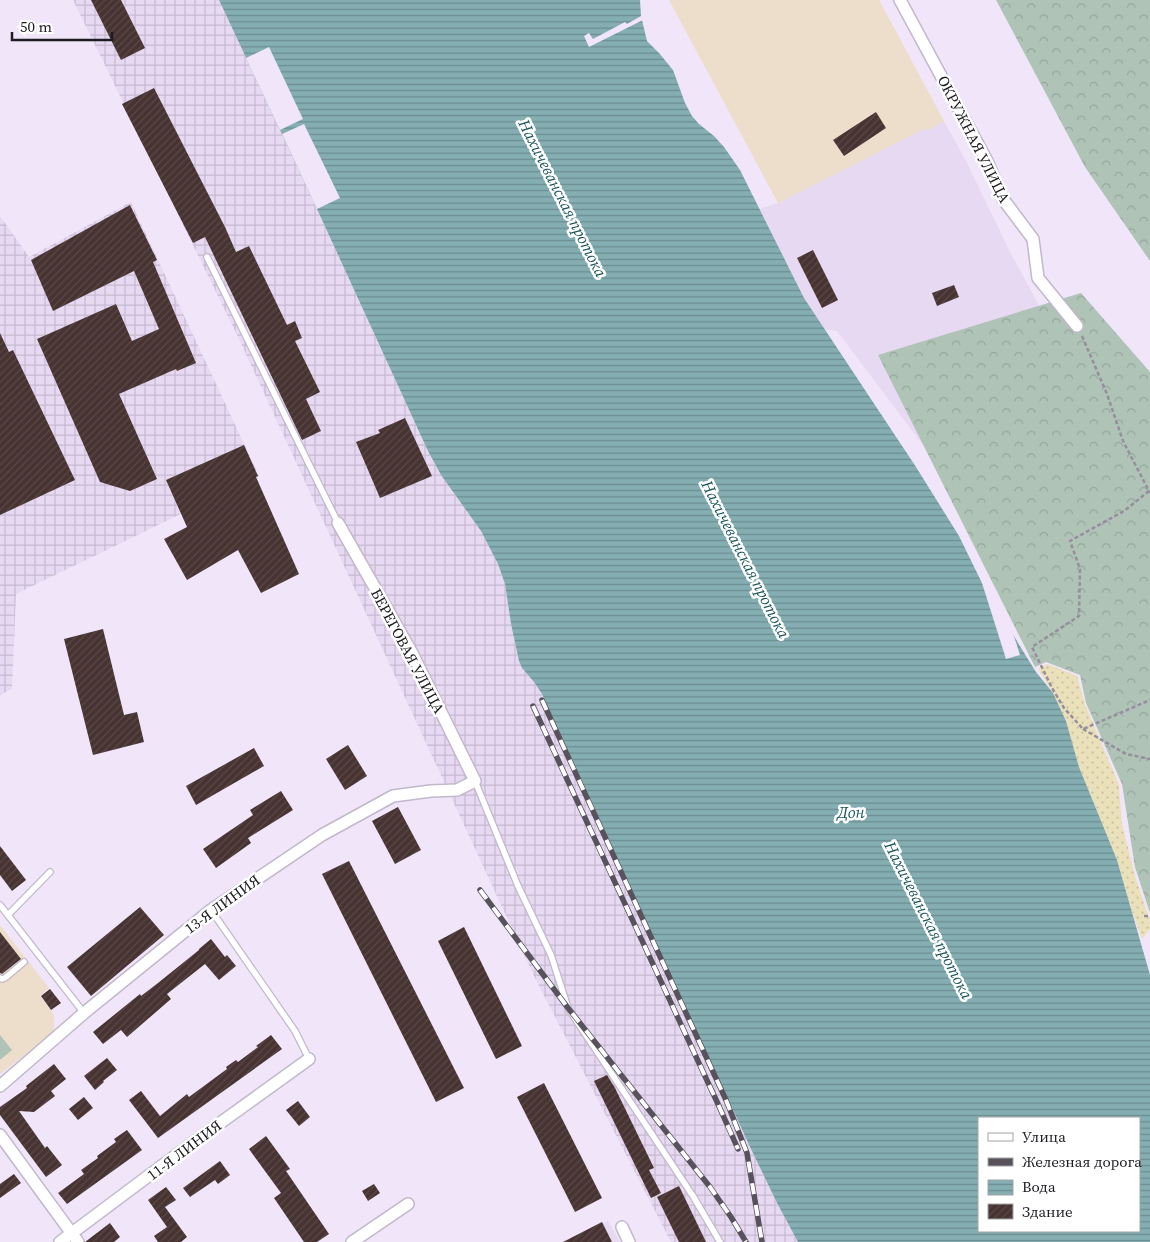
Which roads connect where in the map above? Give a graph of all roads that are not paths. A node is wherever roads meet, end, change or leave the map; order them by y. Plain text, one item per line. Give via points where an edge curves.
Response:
1 (900, 0) edge
2 (207, 257) dead end
3 (1078, 326) road end
4 (338, 523) joint
5 (475, 781) junction
6 (50, 872) dead end
7 (0, 905) edge
8 (211, 910) junction
9 (8, 915) junction
10 (24, 962) dead end
11 (0, 978) edge
12 (84, 1013) junction
13 (309, 1059) joint
14 (0, 1086) edge
15 (0, 1135) edge
16 (408, 1204) dead end
17 (622, 1227) dead end
18 (75, 1238) edge
19 (60, 1242) edge
20 (352, 1242) edge
21 (629, 1242) edge
22 (720, 1242) edge

1 - 3 street, ОКРУЖНАЯ УЛИЦА via 987,161 1003,199 1033,239 1038,278
2 - 4 lane
4 - 5 street, БЕРЕГОВАЯ УЛИЦА via 412,653
5 - 8 street, 13-Я ЛИНИЯ via 457,790 393,796 322,835
5 - 22 lane via 518,886 551,955 568,1008 694,1196
6 - 9 lane
7 - 9 lane
8 - 12 street, 13-Я ЛИНИЯ
8 - 13 lane via 296,1031
9 - 12 lane
10 - 11 lane via 5,978
12 - 14 street, 13-Я ЛИНИЯ
13 - 18 street, 11-Я ЛИНИЯ via 191,1144
15 - 18 street
16 - 20 street
17 - 21 street
18 - 19 street, 11-Я ЛИНИЯ

